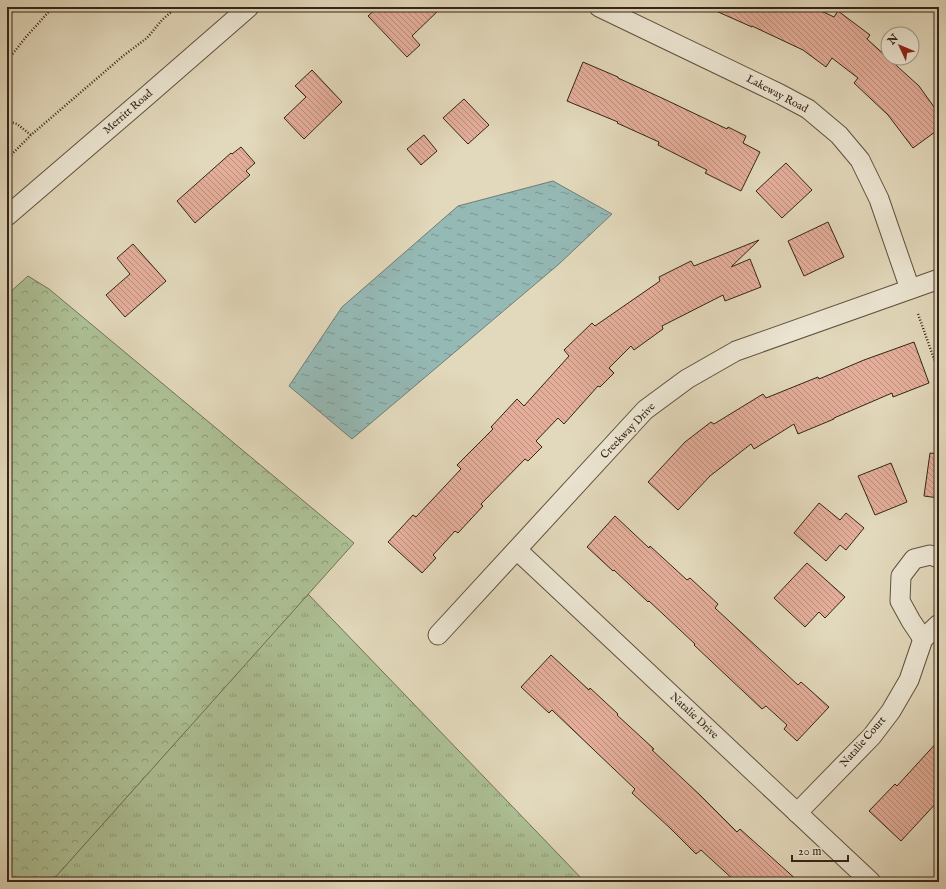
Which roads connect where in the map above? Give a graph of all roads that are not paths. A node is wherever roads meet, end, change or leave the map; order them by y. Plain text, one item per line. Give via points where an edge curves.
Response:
1 (249, 7) edge
2 (598, 7) edge
3 (7, 216) edge
4 (939, 279) edge
5 (910, 289) junction
6 (517, 550) junction
7 (939, 558) edge
8 (939, 624) edge
9 (438, 635) dead end
10 (923, 639) junction
11 (797, 813) junction
12 (871, 882) edge

1 - 3 street, Merritt Road
2 - 5 street, Lakeway Road via 780,94 808,109 839,135 860,160 879,199
4 - 5 street, Creekway Drive
5 - 6 street, Creekway Drive via 736,351 687,379 645,410
6 - 9 street, Creekway Drive
6 - 11 street, Natalie Drive
7 - 10 street via 930,555 914,559 901,576 900,601
8 - 10 street, Natalie Court
10 - 11 street, Natalie Court via 909,680 891,711 872,736
11 - 12 street, Natalie Drive

